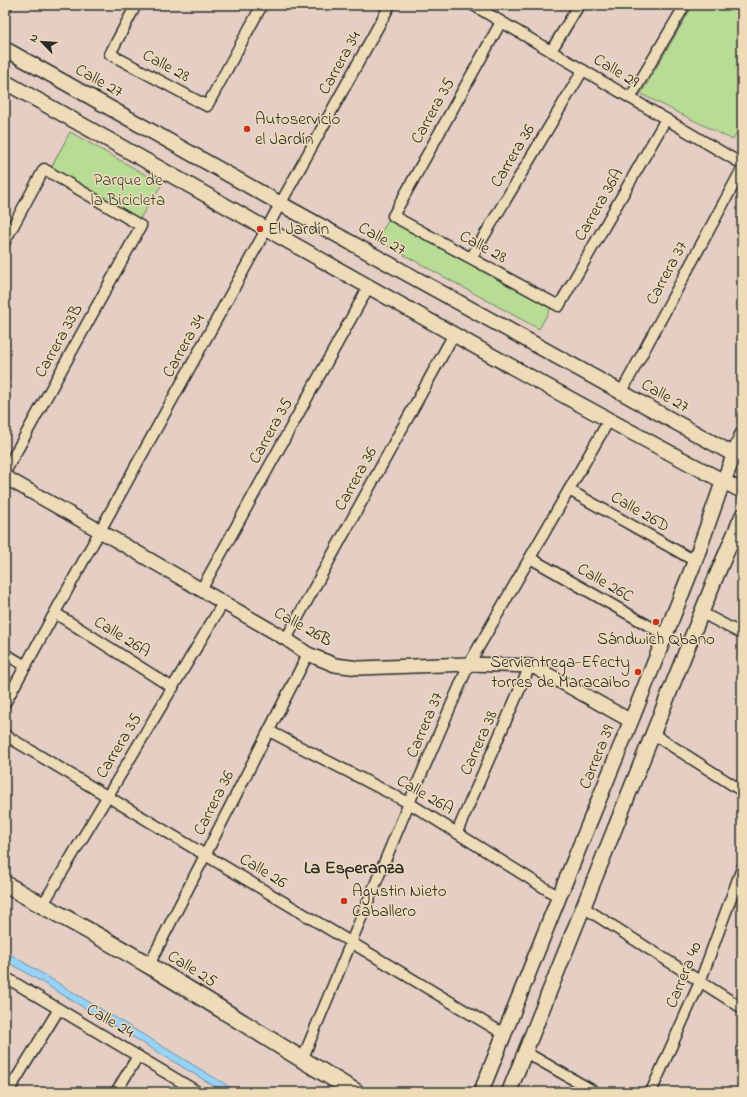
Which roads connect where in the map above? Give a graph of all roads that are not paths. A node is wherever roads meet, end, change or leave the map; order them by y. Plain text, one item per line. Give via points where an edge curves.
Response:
1 (7, 5) edge
2 (136, 5) edge
3 (262, 5) edge
4 (390, 5) edge
5 (473, 5) edge
6 (579, 5) edge
7 (684, 5) edge
8 (486, 8) edge
9 (5, 9) edge
10 (502, 22) junction
11 (5, 49) edge
12 (551, 51) junction
13 (583, 70) junction
14 (5, 82) edge
15 (630, 98) junction
16 (666, 119) junction
17 (742, 164) edge
18 (742, 169) edge
19 (281, 204) junction
20 (392, 216) joint
21 (267, 229) junction
22 (5, 241) edge
23 (471, 258) junction
24 (369, 286) junction
25 (559, 306) joint
26 (454, 334) junction
27 (621, 392) junction
28 (609, 420) junction
29 (742, 435) edge
30 (738, 457) edge
31 (5, 472) edge
32 (5, 477) edge
33 (724, 481) junction
34 (569, 490) junction
35 (742, 491) edge
36 (742, 516) edge
37 (100, 531) junction
38 (530, 558) junction
39 (695, 561) junction
40 (201, 590) junction
41 (223, 603) junction
42 (55, 613) junction
43 (702, 613) junction
44 (742, 634) edge
45 (665, 635) junction
46 (286, 639) junction
47 (5, 654) edge
48 (308, 654) junction
49 (469, 664) junction
50 (26, 666) junction
51 (530, 666) junction
52 (173, 688) junction
53 (5, 703) edge
54 (631, 720) junction
55 (269, 731) junction
56 (653, 734) junction
57 (5, 735) edge
58 (742, 791) edge
59 (107, 797) junction
60 (409, 802) junction
61 (457, 832) junction
62 (205, 855) junction
63 (742, 868) edge
64 (5, 884) edge
65 (558, 897) junction
66 (42, 906) junction
67 (583, 907) junction
68 (350, 942) junction
69 (149, 965) junction
70 (5, 977) edge
71 (700, 982) junction
72 (742, 1008) edge
73 (59, 1010) junction
74 (504, 1034) junction
75 (525, 1052) junction
76 (138, 1056) junction
77 (302, 1060) junction
78 (8, 1092) edge
79 (116, 1092) edge
80 (198, 1092) edge
81 (356, 1092) edge
82 (481, 1092) edge
83 (509, 1092) edge
84 (595, 1092) edge
85 (652, 1092) edge

1 - 9 street
2 - 3 street, Calle 28 via 110,54 207,106
4 - 19 street, Carrera 34
5 - 8 street, Calle 29
6 - 12 street
7 - 15 street
8 - 10 street, Calle 29
10 - 12 street, Calle 29
10 - 20 street, Carrera 35
11 - 19 main road, Calle 27
12 - 13 street, Calle 29
13 - 15 street, Calle 29
13 - 23 street, Carrera 36
14 - 21 main road
15 - 16 street, Calle 29
16 - 17 street, Calle 29
16 - 25 street, Carrera 36A
18 - 27 street, Carrera 37
19 - 21 street, Carrera 34
19 - 27 main road, Calle 27
20 - 23 street, Calle 28
21 - 24 main road
21 - 37 street, Carrera 34
22 - 31 street, Carrera 33B via 44,169 140,226
23 - 25 street, Calle 28
24 - 26 main road
24 - 40 street, Carrera 35
26 - 28 main road
26 - 46 street, Carrera 36
27 - 30 main road, Calle 27
28 - 33 main road
28 - 34 street, Carrera 37
29 - 30 main road, Carrera 39
30 - 33 main road, Carrera 39
32 - 37 street, Calle 26B
33 - 35 main road
33 - 39 main road, Carrera 39
34 - 38 street, Carrera 37
34 - 39 street, Calle 26D
36 - 43 main road
37 - 40 street, Calle 26B
37 - 42 street, Carrera 34
38 - 45 street, Calle 26C
38 - 49 street, Carrera 37
39 - 45 main road, Carrera 39
40 - 41 street, Calle 26B
41 - 46 street, Calle 26B
41 - 52 street, Carrera 35
42 - 50 street, Carrera 34
42 - 52 street, Calle 26A
43 - 44 street
43 - 56 main road
45 - 54 main road, Carrera 39
46 - 48 street, Calle 26B
47 - 50 street
48 - 49 street, Calle 26B via 335,665 359,668
48 - 55 street, Carrera 36
49 - 51 street, Calle 26B
49 - 60 street, Carrera 37
50 - 53 street, Carrera 34
51 - 54 street, Calle 26B
51 - 61 street, Carrera 38
52 - 59 street, Carrera 35
54 - 65 main road, Carrera 39
55 - 60 street, Calle 26A
55 - 62 street, Carrera 36
56 - 58 street
56 - 67 main road
57 - 59 street, Calle 26
59 - 62 street, Calle 26
59 - 66 street, Carrera 35
60 - 61 street, Calle 26A
60 - 68 street, Carrera 37
61 - 65 street, Calle 26A
62 - 68 street, Calle 26
62 - 69 street, Carrera 36
63 - 71 street, Carrera 40
64 - 66 main road, Calle 25
65 - 74 main road, Carrera 39
66 - 69 main road, Calle 25
67 - 71 street
67 - 75 main road
68 - 74 street, Calle 26
68 - 77 street, Carrera 37
69 - 77 main road, Calle 25
70 - 73 street, Calle 24
71 - 72 street
71 - 85 street, Carrera 40
73 - 76 street, Calle 24
73 - 78 street
74 - 82 main road, Carrera 39
75 - 83 main road
75 - 84 street
76 - 79 street
76 - 80 street, Calle 24
77 - 81 main road, Calle 25

